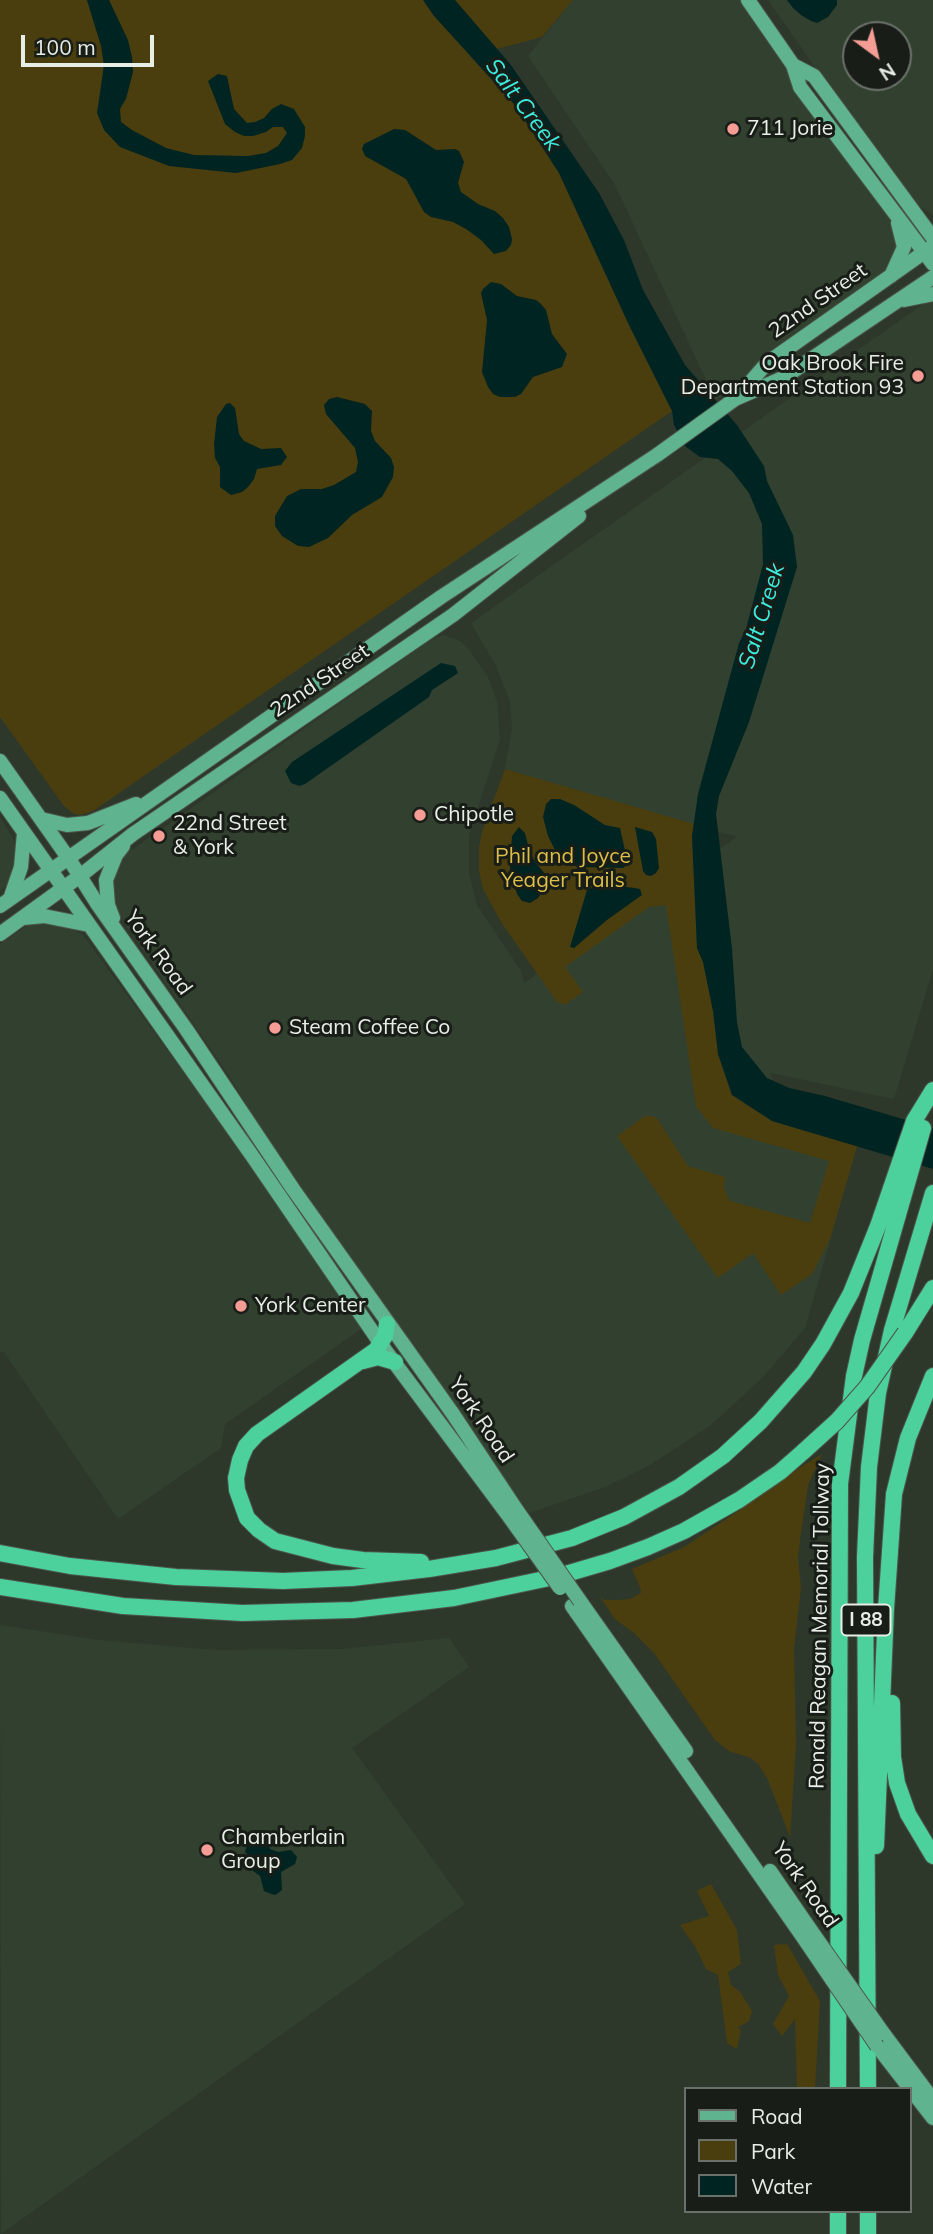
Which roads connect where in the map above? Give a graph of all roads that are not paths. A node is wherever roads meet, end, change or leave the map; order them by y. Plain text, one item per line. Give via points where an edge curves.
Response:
1 (748, 0) edge
2 (793, 65) junction
3 (911, 207) junction
4 (933, 217) edge
5 (897, 218) junction
6 (933, 237) edge
7 (930, 254) edge
8 (891, 276) junction
9 (933, 277) edge
10 (933, 294) edge
11 (896, 302) junction
12 (735, 399) junction
13 (657, 455) junction
14 (0, 761) edge
15 (0, 798) edge
16 (154, 798) junction
17 (41, 819) junction
18 (24, 833) junction
19 (133, 834) junction
20 (69, 859) junction
21 (51, 871) junction
22 (80, 876) junction
23 (63, 888) junction
24 (5, 903) edge
25 (22, 918) junction
26 (89, 925) junction
27 (0, 934) edge
28 (123, 939) junction
29 (932, 1096) edge
30 (901, 1181) junction
31 (933, 1193) edge
32 (933, 1288) edge
33 (387, 1324) junction
34 (381, 1344) junction
35 (395, 1362) junction
36 (357, 1363) junction
37 (933, 1376) edge
38 (512, 1512) junction
39 (0, 1553) edge
40 (496, 1558) junction
41 (889, 1564) junction
42 (0, 1587) edge
43 (933, 1856) edge
44 (876, 2044) junction
45 (838, 2087) edge
46 (868, 2087) edge
47 (909, 2087) edge
48 (912, 2091) edge
49 (933, 2100) edge
50 (933, 2118) edge
51 (838, 2213) edge
52 (868, 2213) edge
53 (838, 2234) edge
54 (868, 2234) edge

1 - 2 main road
2 - 3 main road via 814,76
2 - 5 main road via 800,87
3 - 4 main road
3 - 6 main road
5 - 7 main road
5 - 8 main road via 904,247
7 - 8 main road, 22nd Street
8 - 12 main road, 22nd Street via 767,363
9 - 11 main road, 22nd Street
10 - 11 main road
11 - 12 main road, 22nd Street via 783,379
12 - 13 main road, 22nd Street
13 - 16 main road, 22nd Street via 441,597
13 - 19 main road, 22nd Street via 453,615
14 - 17 main road, York Road
15 - 18 main road, York Road
16 - 17 main road via 88,823 67,825
16 - 20 main road, 22nd Street
17 - 20 main road, York Road
18 - 21 main road, York Road
18 - 24 main road via 21,866
19 - 22 main road, 22nd Street
19 - 28 main road via 116,855 106,880 108,905
20 - 21 main road, 22nd Street
20 - 22 main road, York Road
21 - 23 main road, York Road
21 - 24 main road, 22nd Street
22 - 23 main road, 22nd Street
22 - 28 main road, York Road
23 - 25 main road, 22nd Street
23 - 26 main road, York Road
25 - 26 main road via 44,916
25 - 27 main road, 22nd Street
26 - 34 main road, York Road
28 - 33 main road, York Road
29 - 30 highway, Ronald Reagan Memorial Tollway / I 88
29 - 30 highway via 914,1121
30 - 40 highway via 833,1327 792,1387 749,1433 687,1482 634,1513 572,1538
30 - 45 highway, Ronald Reagan Memorial Tollway / I 88 via 859,1352 840,1484
31 - 44 highway, I 88 via 892,1330 869,1467 865,1557
32 - 42 highway, bridge via 860,1395 771,1479 684,1531 610,1561 462,1597 353,1610 242,1613 123,1606
33 - 34 highway
33 - 38 main road, York Road via 453,1414
34 - 35 main road, York Road
34 - 36 highway
35 - 36 highway via 379,1357
35 - 38 main road, York Road
36 - 40 highway via 246,1446 236,1478 247,1518 275,1541 333,1556 434,1562
37 - 41 highway, I 88 via 899,1469
38 - 44 main road, York Road, bridge via 809,1936
39 - 40 highway via 141,1574 283,1581 376,1576
41 - 43 highway via 894,1765 908,1814
41 - 44 highway, I 88
44 - 46 highway, I 88
44 - 47 main road, York Road
44 - 49 main road, York Road
48 - 50 main road, York Road
51 - 53 highway
52 - 54 highway

